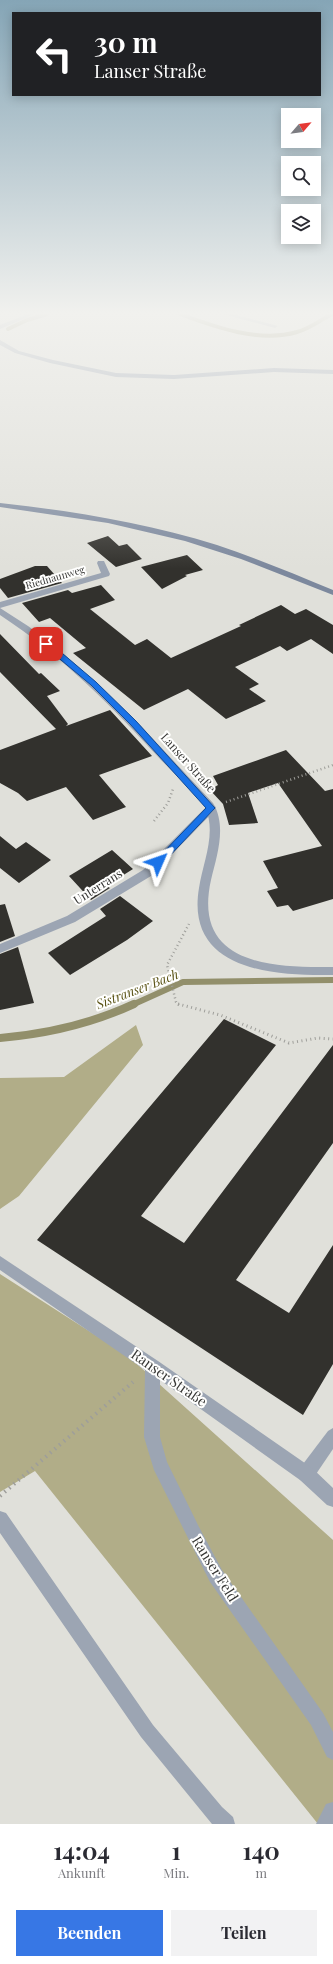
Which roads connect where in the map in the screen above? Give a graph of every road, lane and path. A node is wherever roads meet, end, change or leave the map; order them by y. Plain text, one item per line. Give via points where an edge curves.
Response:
1 (0, 505) edge
2 (101, 563) dead end
3 (333, 593) edge
4 (0, 605) edge
5 (0, 611) edge
6 (333, 765) edge
7 (180, 774) junction
8 (211, 808) junction
9 (154, 821) dead end
10 (205, 920) junction
11 (0, 948) edge
12 (333, 971) edge
13 (333, 1038) edge
14 (0, 1262) edge
15 (153, 1366) junction
16 (333, 1436) edge
17 (306, 1474) junction
18 (0, 1496) edge
19 (333, 1499) edge
20 (0, 1519) edge
21 (333, 1751) edge
22 (333, 1811) edge
23 (226, 1824) edge
24 (325, 1824) edge

1 - 3 main road via 90,517 180,537 241,557
2 - 4 street, Riednaunweg via 106,574
5 - 7 street, Lanser Straße via 27,628 86,676 133,722
6 - 8 path
7 - 8 street, Lanser Straße
7 - 9 path via 168,803
8 - 10 street, Lanser Straße via 216,832 204,890
8 - 11 street, Unterrans via 147,873 71,919
10 - 12 street, Lanser Straße via 212,940 236,959 267,967
10 - 13 path via 190,922 168,965 176,1002 183,1008 220,1015 289,1042
14 - 15 street, Ranser Straße
15 - 17 street, Ranser Straße
15 - 18 path
15 - 21 street, Ranser Feld via 152,1437 160,1464 216,1576 317,1719
16 - 17 street
17 - 19 street, Ranser Straße
20 - 23 street via 148,1731 215,1814
22 - 24 street

